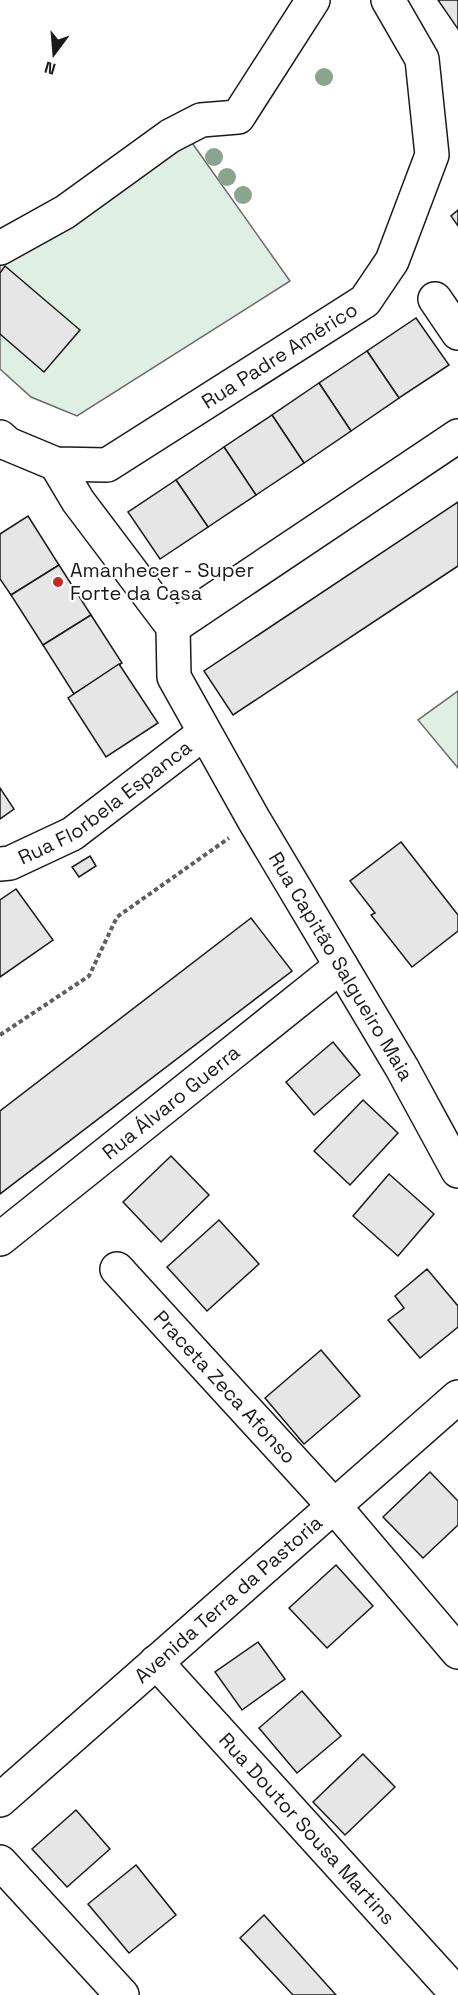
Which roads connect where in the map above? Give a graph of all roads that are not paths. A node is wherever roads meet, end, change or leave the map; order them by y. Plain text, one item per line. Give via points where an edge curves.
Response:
1 (313, 0) edge
2 (388, 0) edge
3 (445, 147) edge
4 (0, 248) edge
5 (435, 299) dead end
6 (458, 333) edge
7 (458, 436) edge
8 (0, 437) edge
9 (56, 464) junction
10 (173, 627) junction
11 (204, 733) junction
12 (222, 764) joint
13 (0, 864) edge
14 (341, 966) junction
15 (458, 1171) edge
16 (0, 1239) edge
17 (117, 1269) dead end
18 (458, 1397) edge
19 (334, 1506) junction
20 (458, 1652) edge
21 (156, 1662) junction
22 (0, 1800) edge
23 (0, 1862) edge
24 (122, 1995) edge
25 (458, 1995) edge

1 - 4 street via 238,117 201,120 170,136 65,212
2 - 3 street, Rua Padre Américo via 422,59
3 - 9 street, Rua Padre Américo via 392,261 365,301 107,465
5 - 6 street
7 - 10 street
8 - 9 street, Rua Padre Américo
9 - 10 street via 78,501
10 - 11 street, Rua Florbela Espanca via 174,676
11 - 12 street, Rua Florbela Espanca
11 - 13 street, Rua Florbela Espanca via 72,834
12 - 14 street, Rua Capitão Salgueiro Maia
14 - 15 street, Rua Capitão Salgueiro Maia
14 - 16 street, Rua Álvaro Guerra
17 - 19 street, Praceta Zeca Afonso
18 - 19 street, Avenida Terra da Pastoria
19 - 20 street
19 - 21 street, Avenida Terra da Pastoria
21 - 22 street, Avenida Terra da Pastoria
21 - 25 street, Rua Doutor Sousa Martins
23 - 24 street

